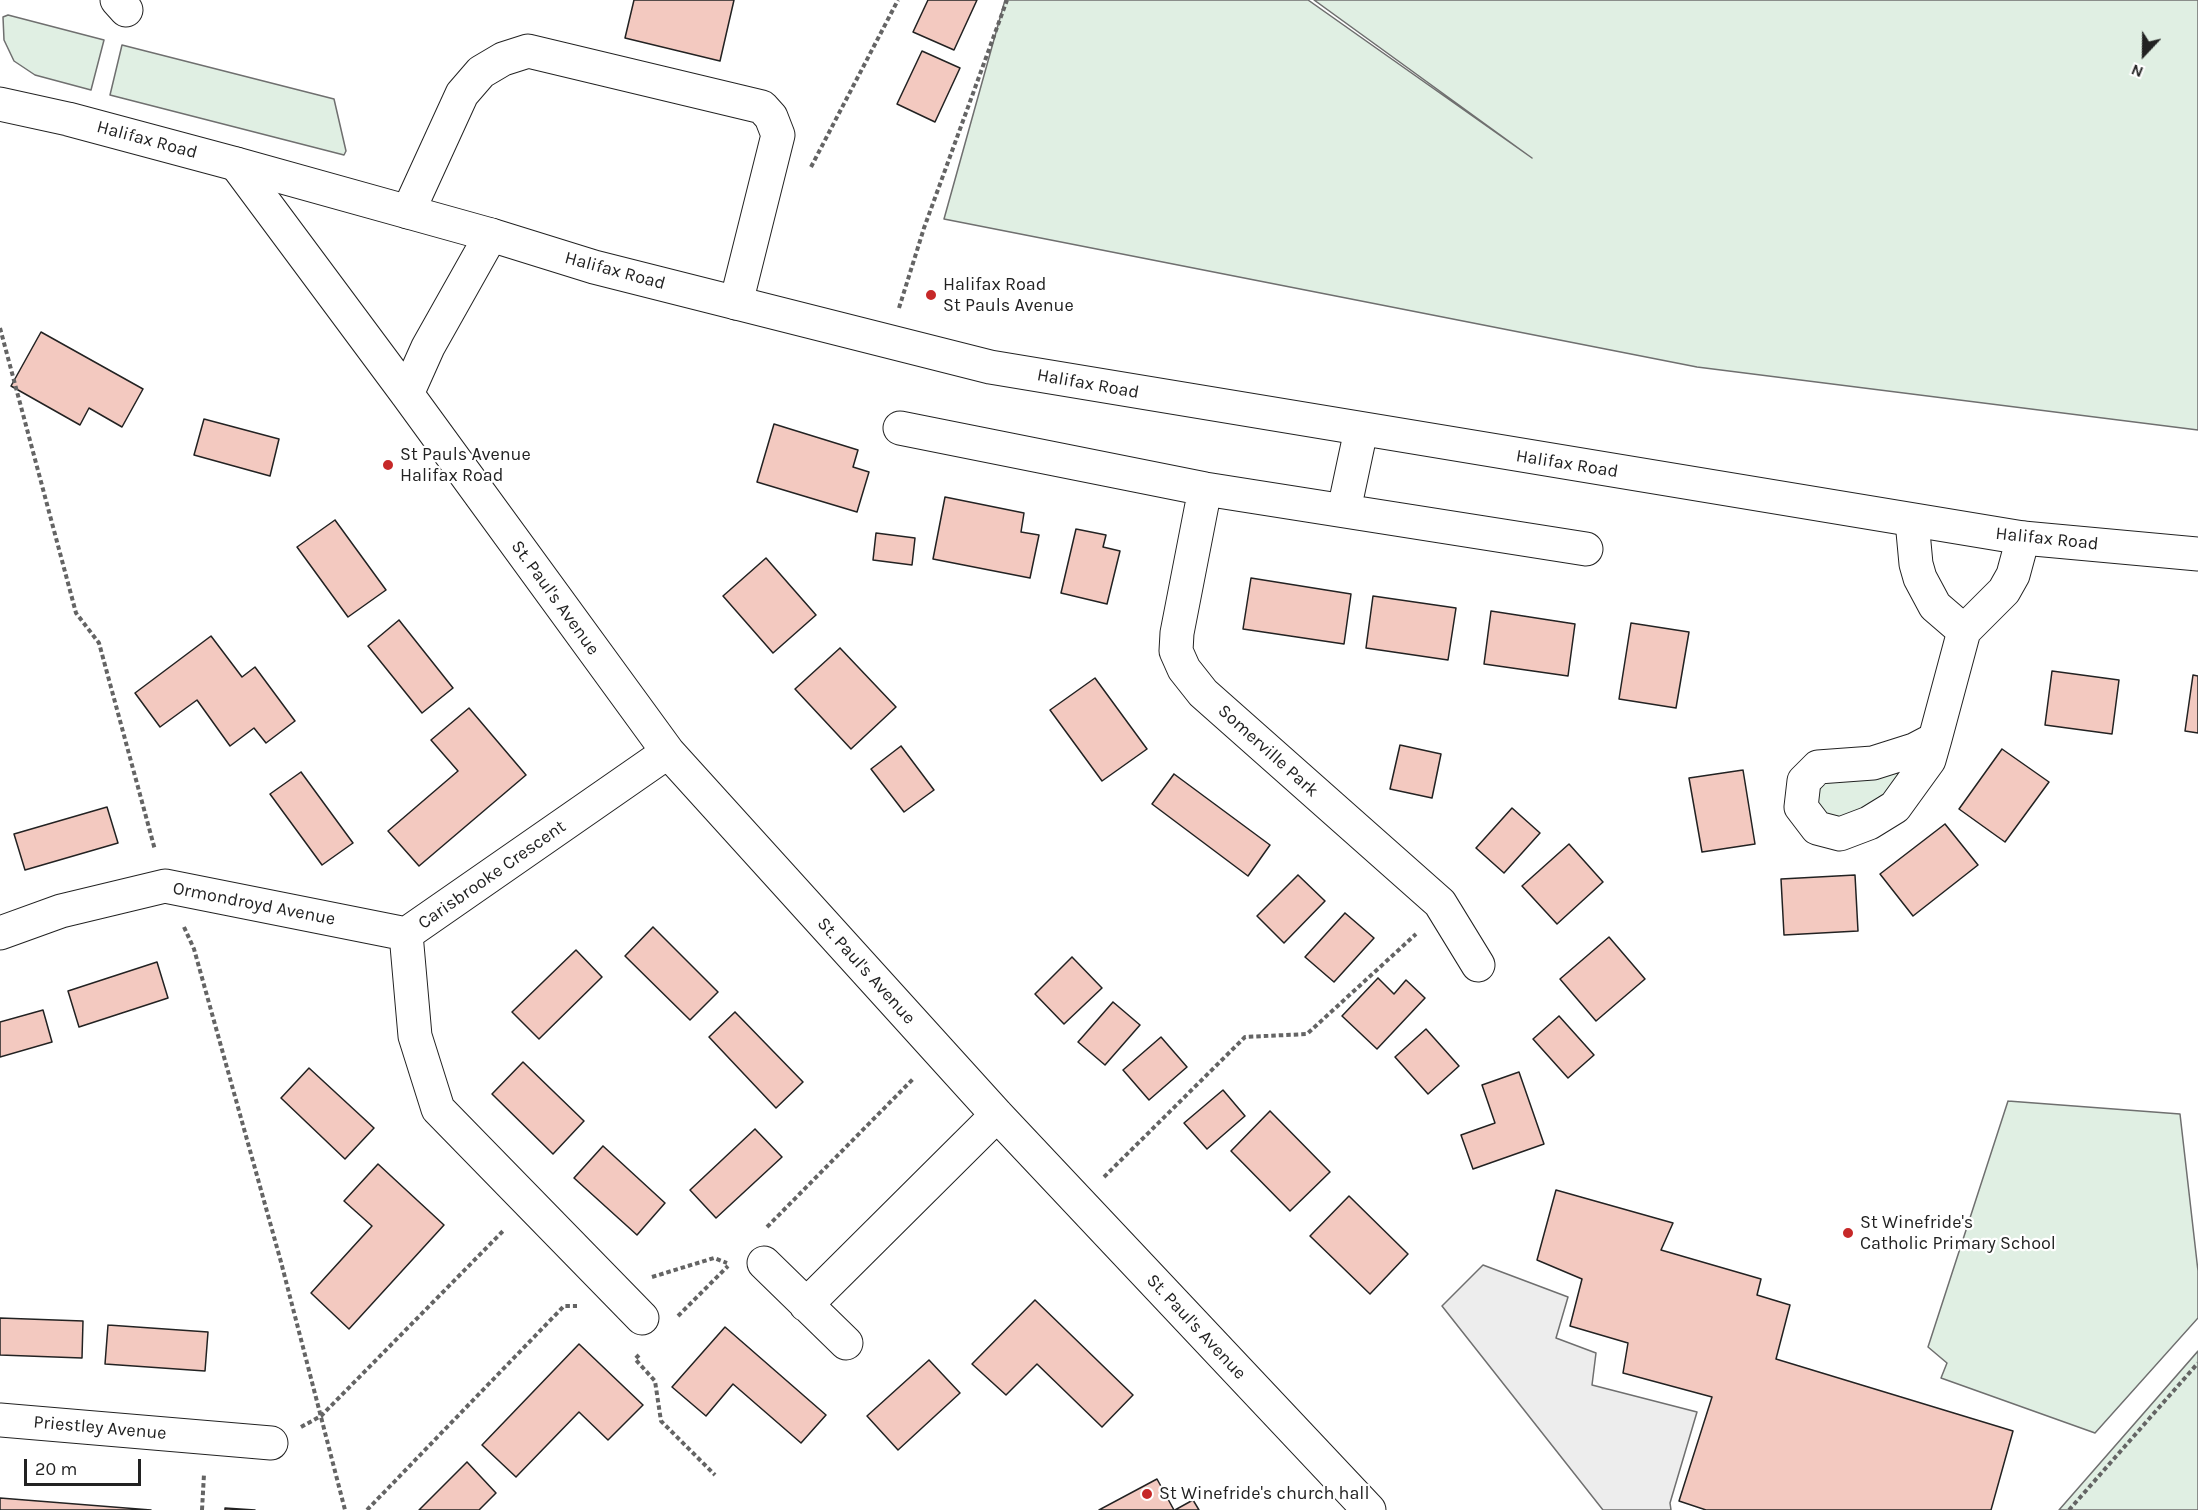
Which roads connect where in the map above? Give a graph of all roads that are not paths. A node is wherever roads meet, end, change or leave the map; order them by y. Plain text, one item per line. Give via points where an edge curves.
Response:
1 (0, 104) edge
2 (236, 164) junction
3 (408, 212) junction
4 (491, 235) junction
5 (736, 303) junction
6 (407, 394) junction
7 (900, 428) dead end
8 (1361, 430) junction
9 (1205, 489) junction
10 (1344, 510) junction
11 (1912, 521) junction
12 (2023, 538) junction
13 (1586, 549) dead end
14 (2198, 554) edge
15 (1964, 632) junction
16 (1935, 739) dead end
17 (668, 752) junction
18 (0, 933) edge
19 (406, 934) junction
20 (1478, 965) dead end
21 (997, 1115) junction
22 (764, 1263) dead end
23 (806, 1305) junction
24 (651, 1327) road end
25 (846, 1343) dead end
26 (0, 1420) edge
27 (271, 1443) dead end
28 (1369, 1510) edge

1 - 2 main road, Halifax Road
2 - 3 main road, Halifax Road
2 - 6 main road, St. Paul's Avenue
3 - 4 main road, Halifax Road
3 - 5 main road via 462,94 481,72 528,51 762,107 778,135
4 - 5 main road, Halifax Road via 594,267
4 - 6 main road via 428,347
5 - 8 main road, Halifax Road via 990,367
6 - 17 main road, St. Paul's Avenue
7 - 9 main road
8 - 10 main road
8 - 11 main road, Halifax Road
9 - 10 main road
9 - 20 main road, Somerville Park via 1177,633 1176,651 1184,669 1203,693 1440,903
10 - 13 main road
11 - 12 main road, Halifax Road
11 - 15 main road via 1920,578 1935,606
12 - 14 main road, Halifax Road
12 - 15 main road via 2013,575 2004,591
15 - 16 main road
17 - 19 main road, Carisbrooke Crescent
17 - 21 main road, St. Paul's Avenue
18 - 19 main road, Ormondroyd Avenue via 61,911 165,886
19 - 24 main road, Carisbrooke Crescent via 415,1036 438,1109
21 - 23 main road
21 - 28 main road, St. Paul's Avenue
22 - 23 main road
23 - 25 main road
26 - 27 main road, Priestley Avenue

